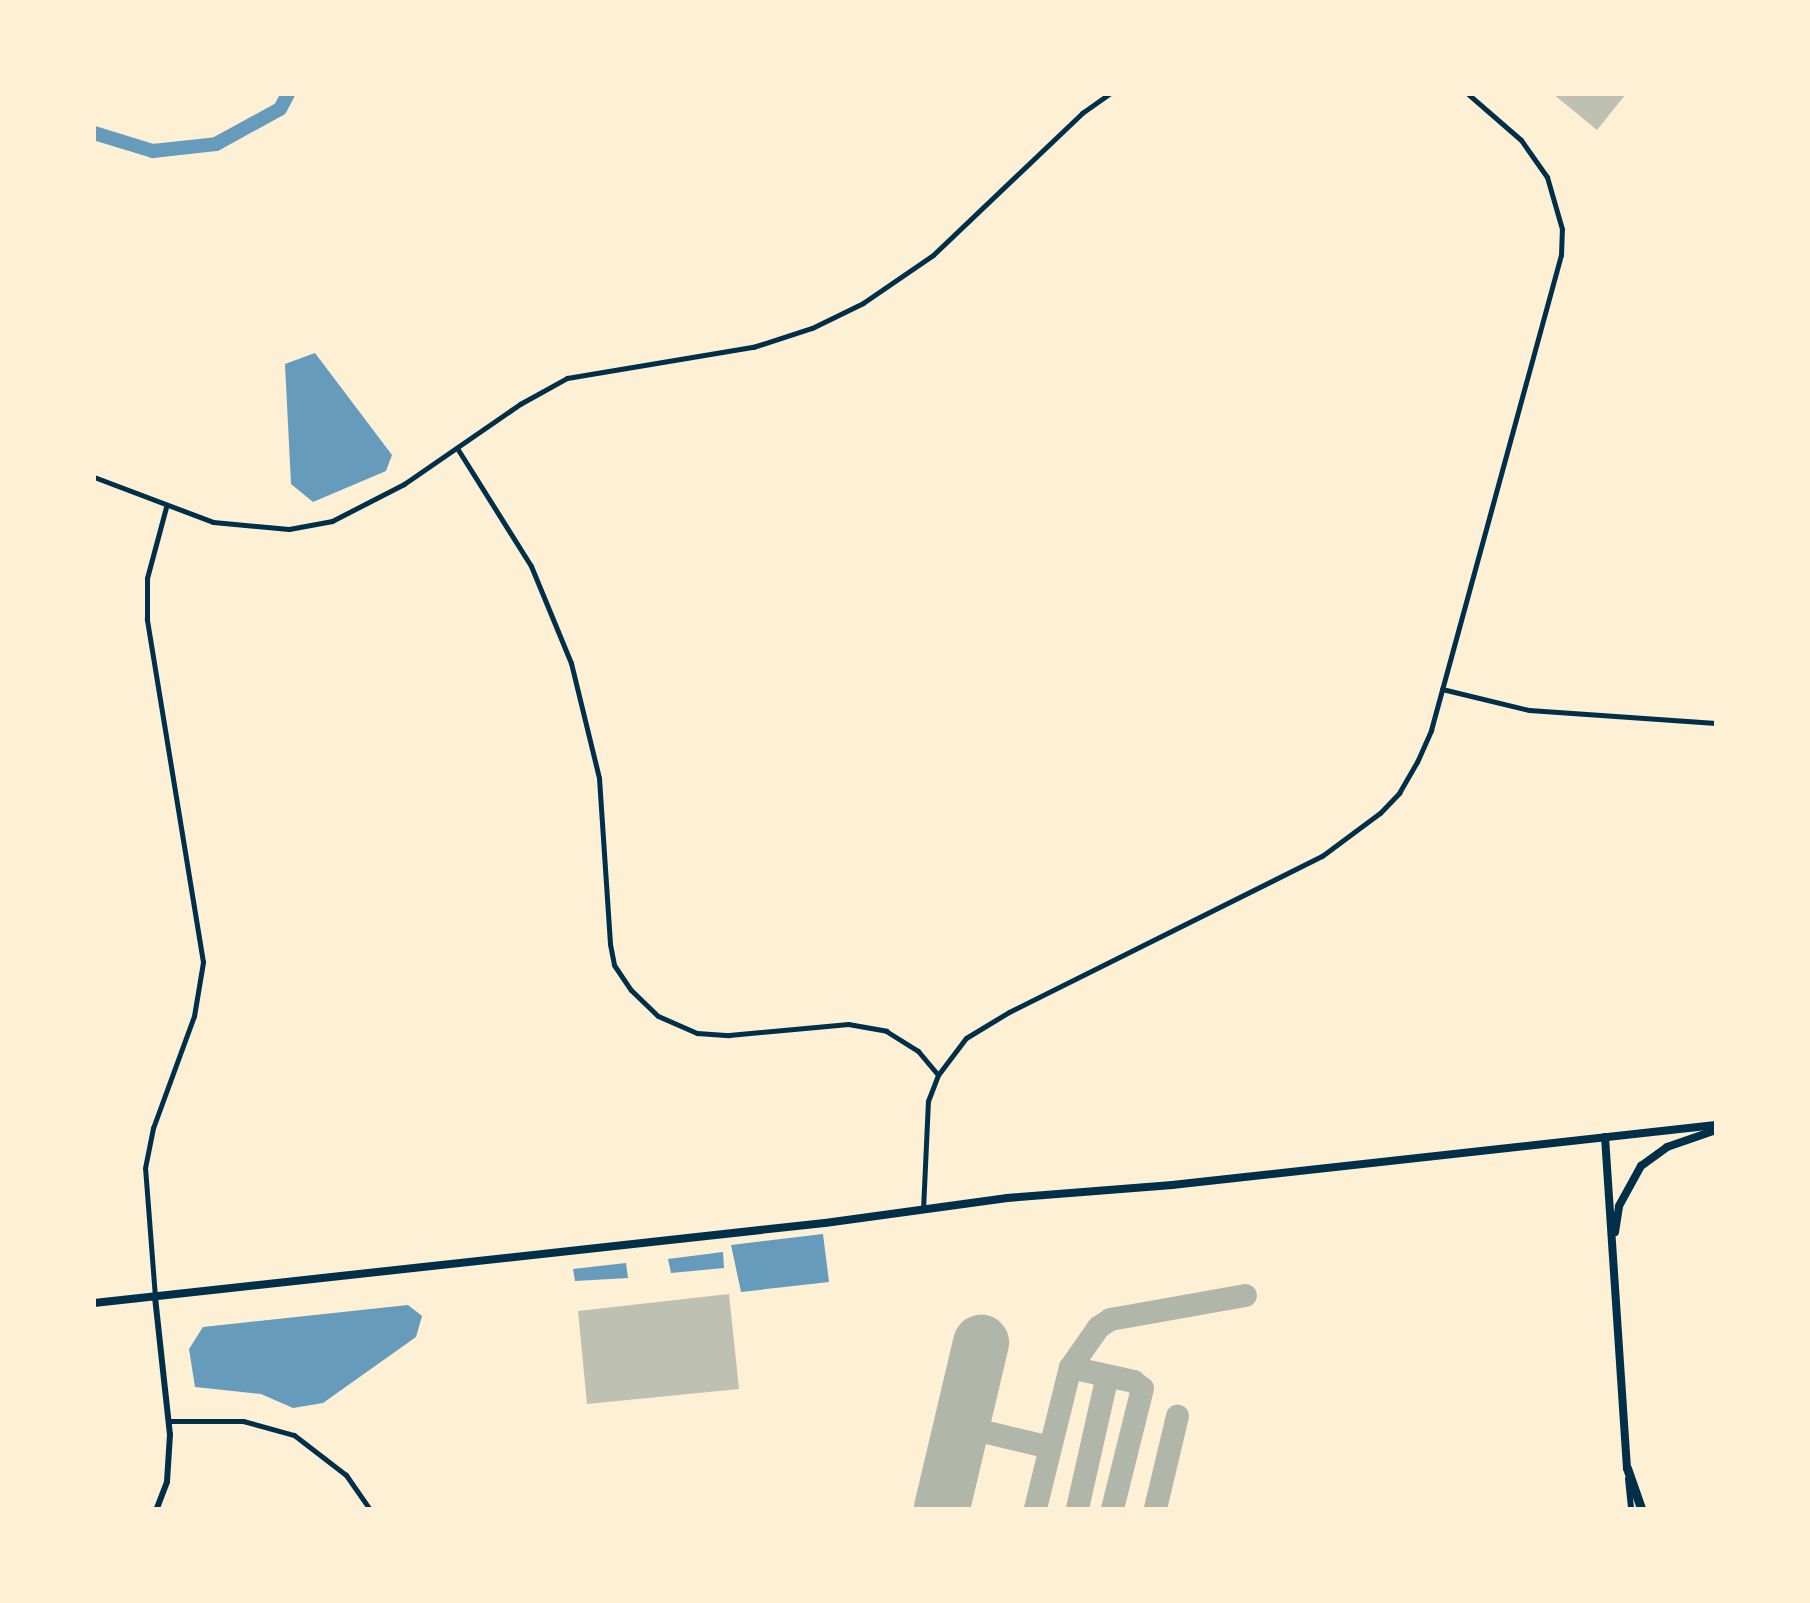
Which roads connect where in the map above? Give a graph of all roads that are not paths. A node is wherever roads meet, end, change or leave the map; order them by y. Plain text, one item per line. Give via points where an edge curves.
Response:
1 (1109, 94) edge
2 (1468, 94) edge
3 (457, 448) junction
4 (94, 477) edge
5 (166, 506) junction
6 (1442, 689) junction
7 (1716, 723) edge
8 (938, 1075) junction
9 (1716, 1128) edge
10 (1605, 1137) junction
11 (923, 1210) junction
12 (1612, 1248) junction
13 (155, 1297) junction
14 (94, 1303) edge
15 (170, 1421) junction
16 (1628, 1468) junction
17 (157, 1508) edge
18 (369, 1508) edge
19 (1631, 1508) edge
20 (1641, 1508) edge

1 - 3 street via 1082,113 933,255 863,303 812,328 753,347 567,378 538,391
2 - 6 street via 1521,140 1547,177 1562,229 1562,255
3 - 5 street via 374,502 332,521 289,529 244,527
3 - 8 street via 531,566 571,663 599,778 610,944 614,965 631,990 658,1016 698,1033 729,1035 848,1024 886,1031 918,1051
4 - 5 street
5 - 13 street via 147,578 147,619 203,962 194,1016 148,1150 147,1226
6 - 7 street via 1529,709
6 - 8 street via 1431,730 1399,793 1347,839 1288,877 1009,1012 966,1038
8 - 11 street via 923,1120 927,1189
9 - 10 main road
9 - 12 main road via 1667,1147 1641,1166 1619,1206
10 - 11 main road
10 - 12 main road
11 - 13 main road
12 - 16 main road
13 - 14 main road
13 - 15 street
15 - 17 street via 167,1482
15 - 18 street via 243,1421 294,1436 346,1475
16 - 19 street
16 - 20 highway

